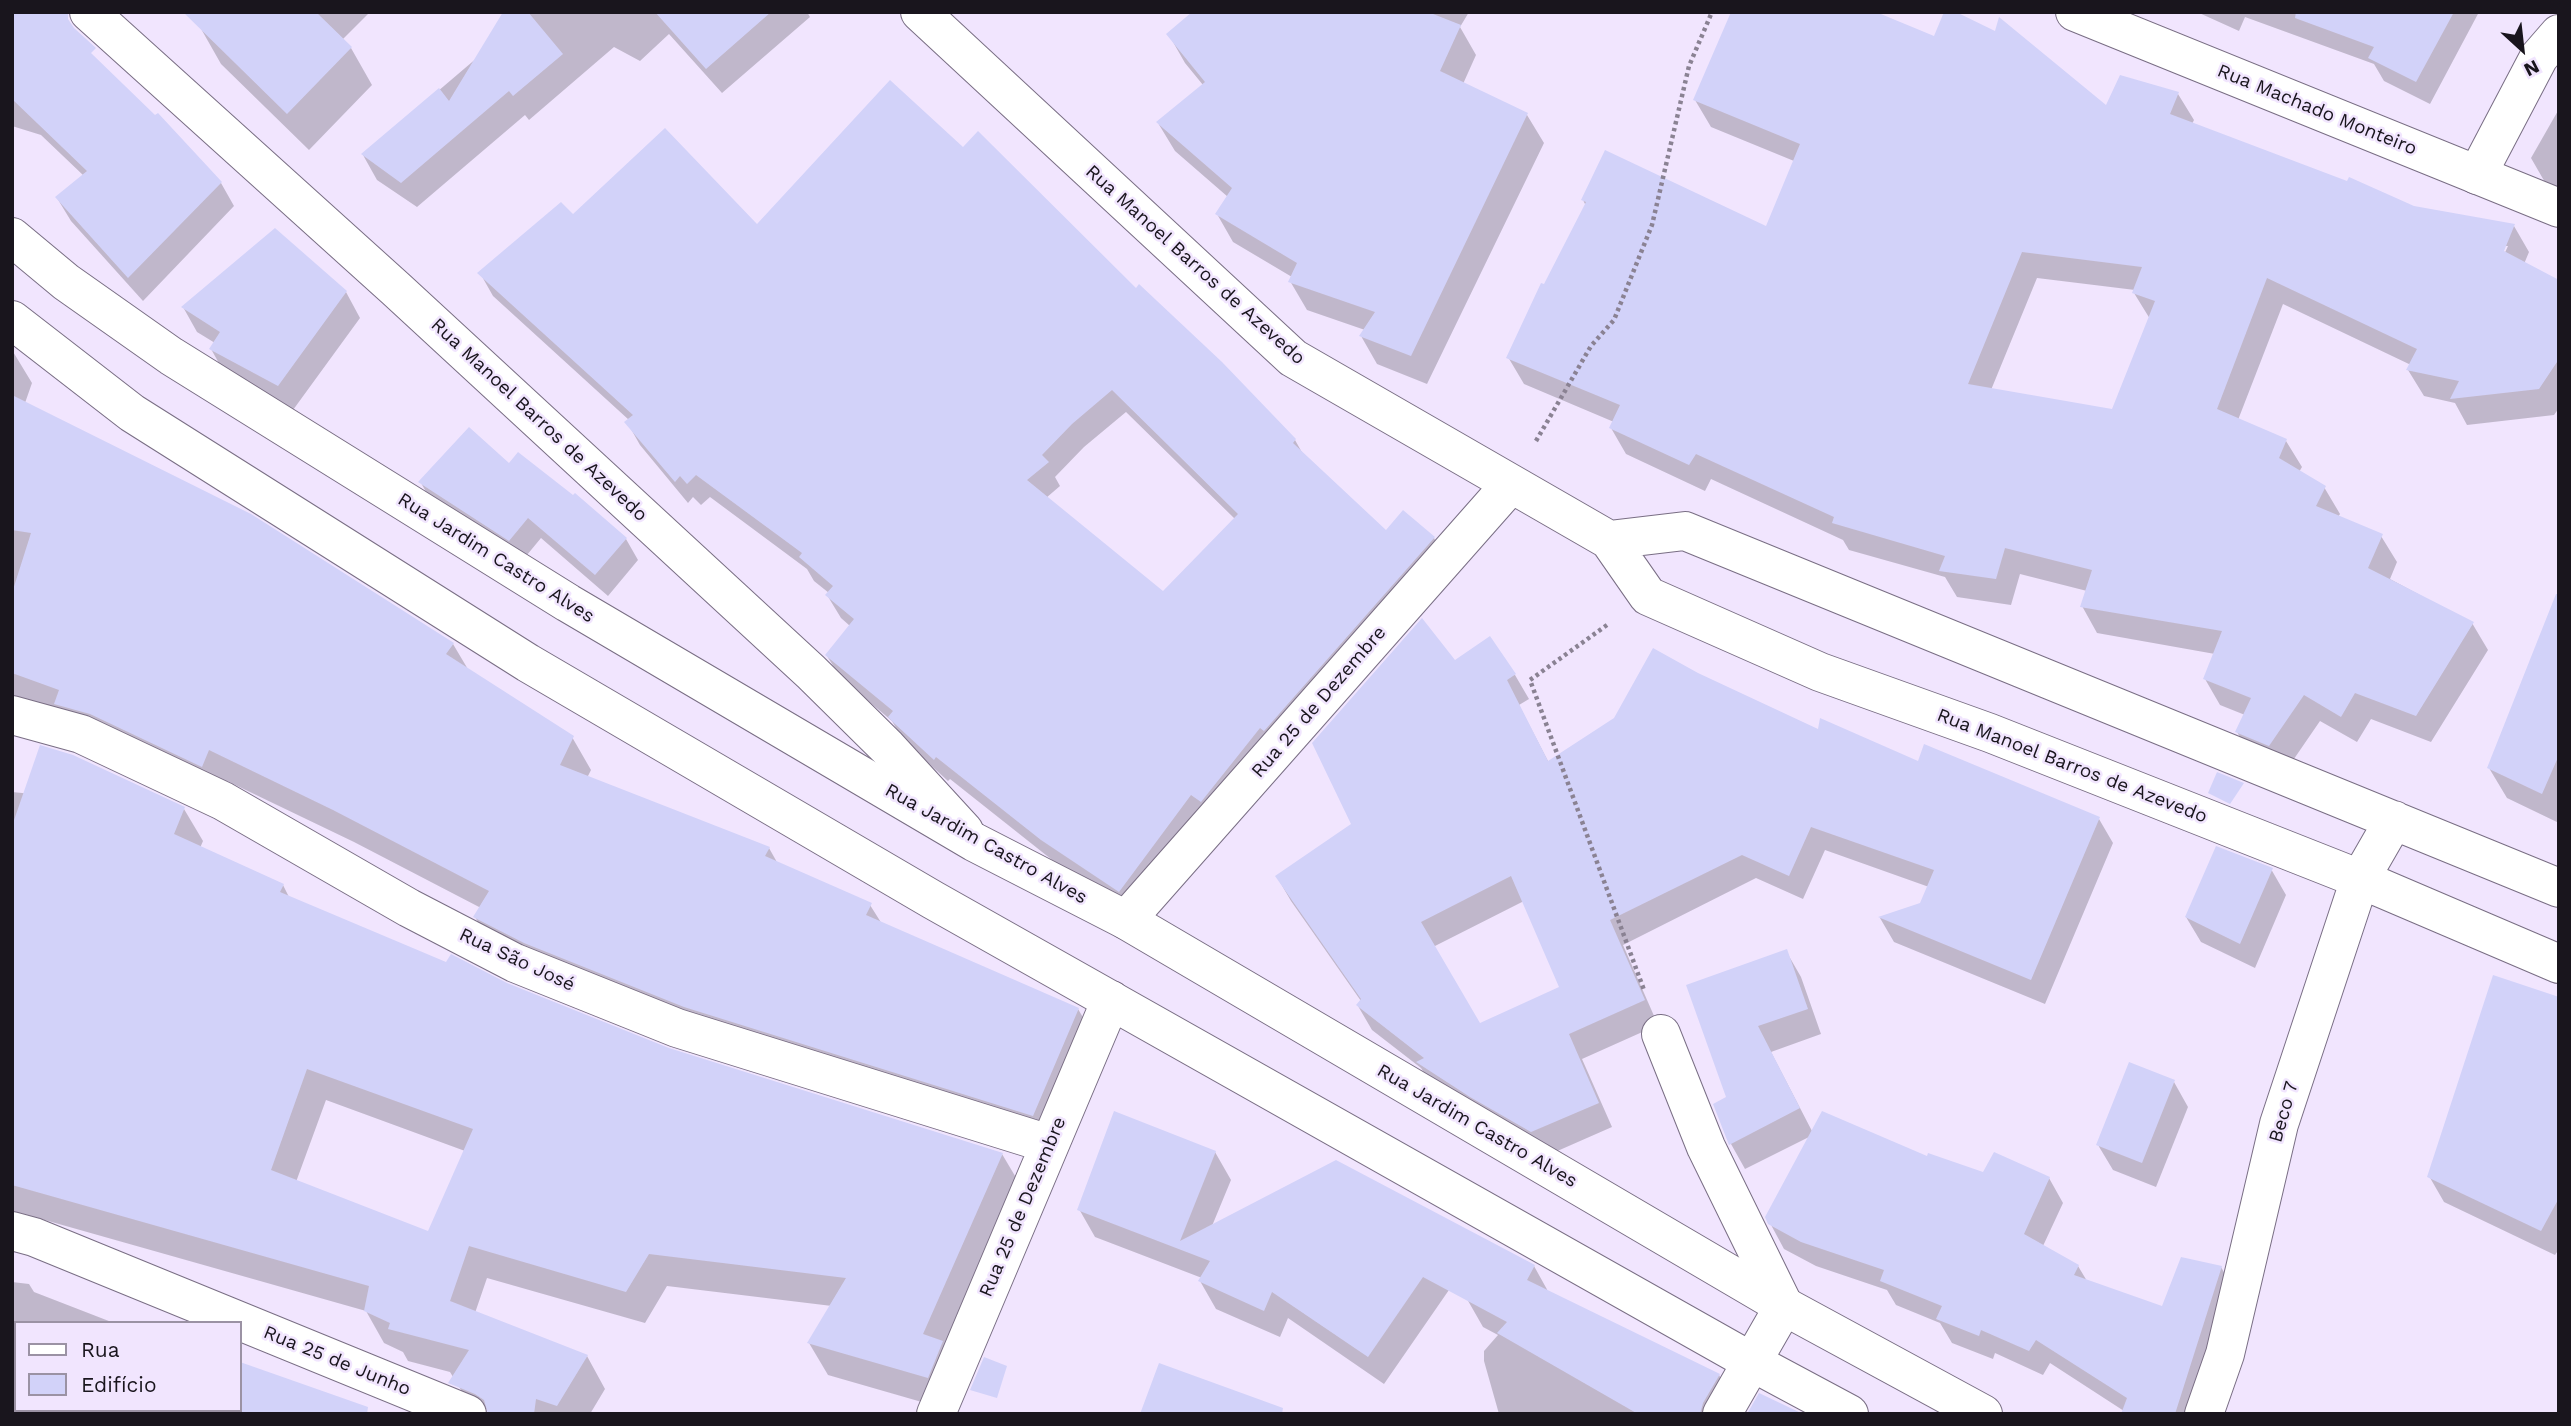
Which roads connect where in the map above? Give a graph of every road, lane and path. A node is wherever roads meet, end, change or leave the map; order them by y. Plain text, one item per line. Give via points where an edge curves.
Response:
1 (89, 12) edge
2 (920, 12) edge
3 (1712, 12) edge
4 (2076, 12) edge
5 (2559, 34) edge
6 (2477, 175) junction
7 (2559, 208) edge
8 (12, 237) edge
9 (12, 320) edge
10 (1511, 484) junction
11 (1609, 540) junction
12 (1648, 596) junction
13 (12, 715) edge
14 (2394, 820) junction
15 (974, 842) junction
16 (2360, 878) junction
17 (2559, 888) edge
18 (1126, 920) junction
19 (2559, 964) edge
20 (1111, 1000) junction
21 (1661, 1034) joint
22 (1048, 1144) junction
23 (12, 1231) edge
24 (1784, 1306) junction
25 (239, 1321) edge
26 (242, 1322) edge
27 (1752, 1362) junction
28 (467, 1414) edge
29 (936, 1414) edge
30 (1722, 1414) edge
31 (1849, 1414) edge
32 (1983, 1414) edge
33 (2204, 1414) edge

1 - 15 street, Rua Manoel Barros de Azevedo via 811,672
2 - 10 street, Rua Manoel Barros de Azevedo via 1293,358
3 - 10 path via 1689,66 1652,225 1614,320 1591,346
4 - 6 street, Rua Machado Monteiro
5 - 6 street via 2539,57
6 - 7 street, Rua Machado Monteiro
8 - 15 street, Rua Jardim Castro Alves via 66,282 171,356 568,603
9 - 20 street via 131,413 528,663
10 - 11 street, Rua Manoel Barros de Azevedo
10 - 18 street, Rua 25 de Dezembre
11 - 12 street, Rua Manoel Barros de Azevedo
11 - 14 street via 1685,531
12 - 16 street, Rua Manoel Barros de Azevedo via 1820,672 1990,733
12 - 21 path via 1530,680
13 - 22 street, Rua São José via 80,734 223,801 515,963 677,1028
14 - 16 street, Beco 7
14 - 17 street
15 - 18 street, Rua Jardim Castro Alves
16 - 19 street, Rua Manoel Barros de Azevedo
16 - 33 street, Beco 7 via 2279,1124 2225,1354
18 - 24 street, Rua Jardim Castro Alves
20 - 22 street, Rua 25 de Dezembre
20 - 27 street
21 - 24 street via 1706,1147
22 - 29 street, Rua 25 de Dezembre
23 - 25 street, Rua 25 de Junho
24 - 27 street
24 - 32 street, Rua Jardim Castro Alves
26 - 28 street, Rua 25 de Junho
27 - 30 street
27 - 31 street

